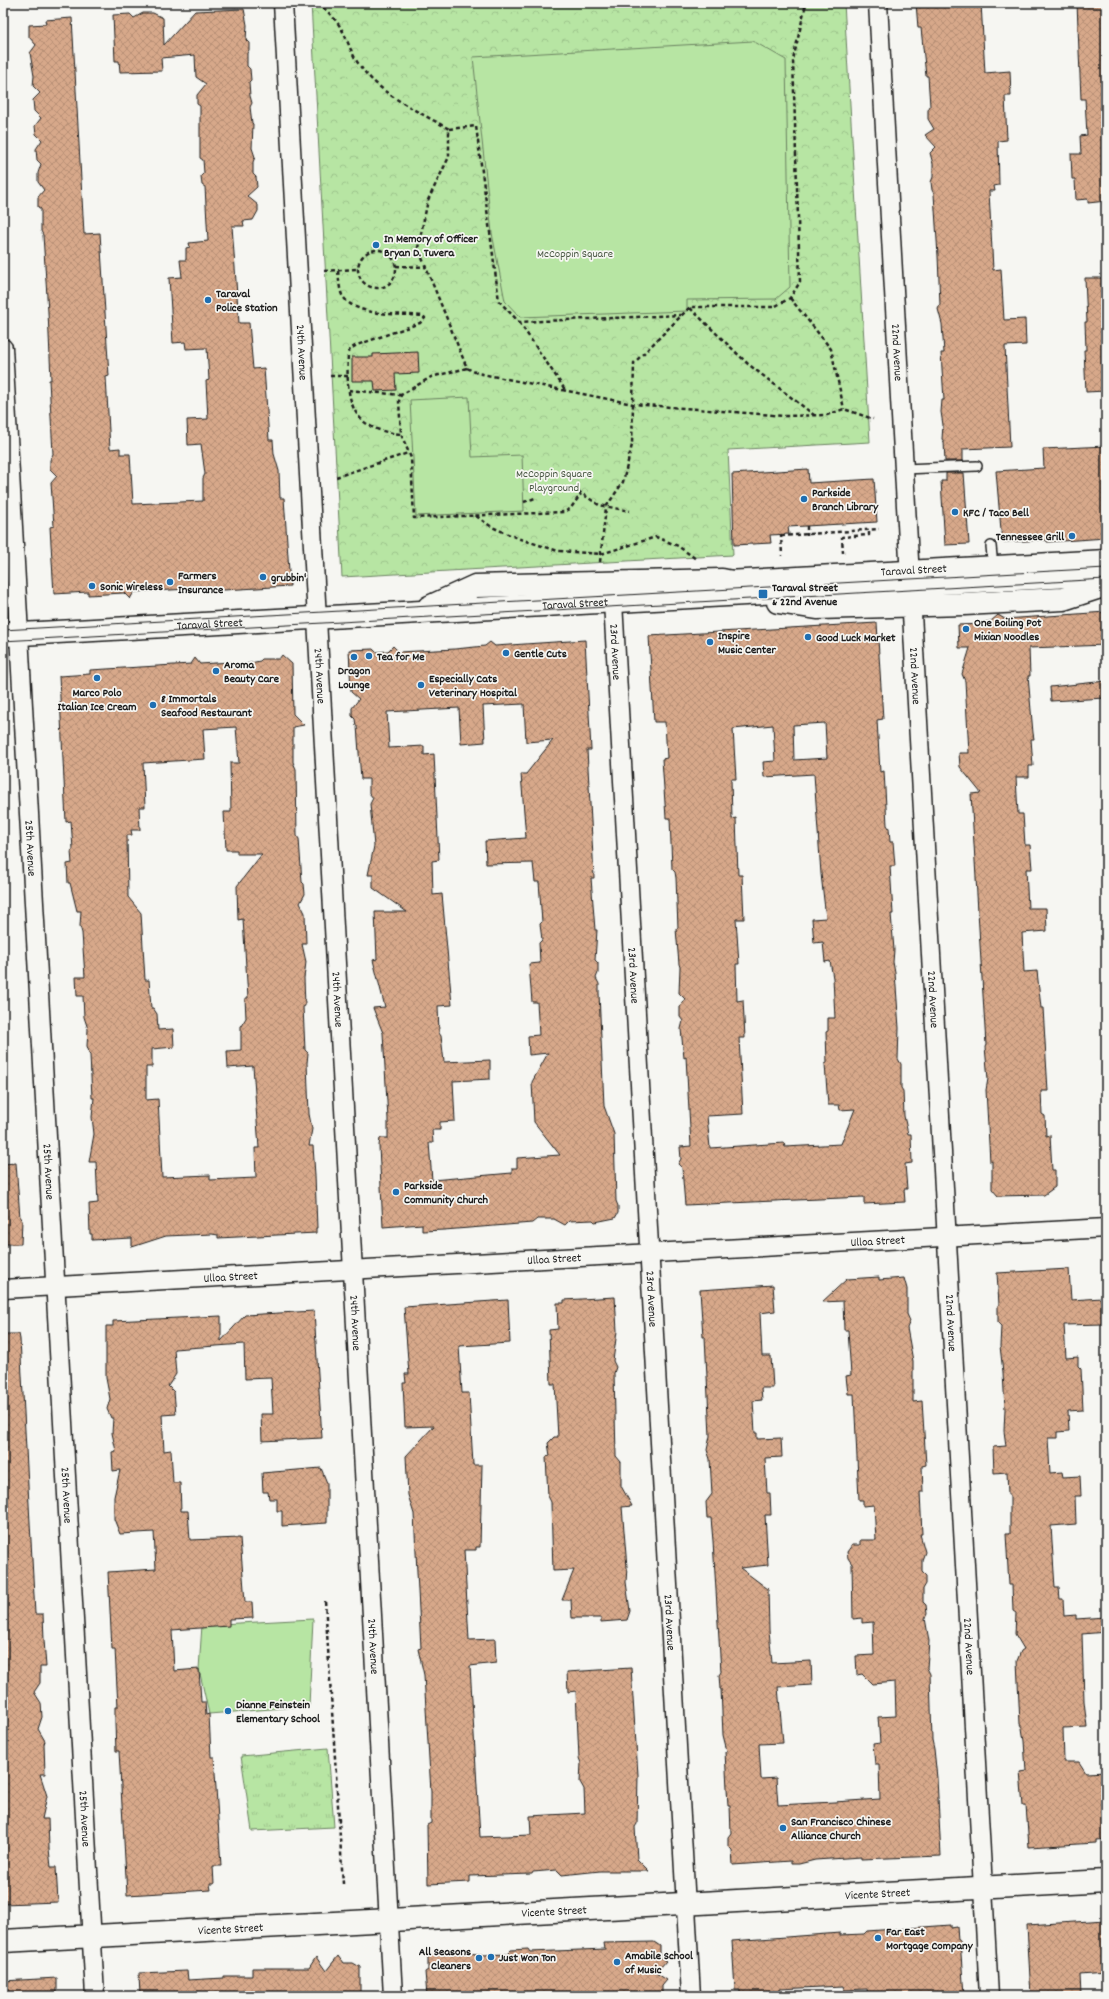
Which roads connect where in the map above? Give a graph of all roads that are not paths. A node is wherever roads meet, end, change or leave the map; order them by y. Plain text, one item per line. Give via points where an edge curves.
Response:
1 (283, 3) edge
2 (878, 3) edge
3 (3, 348) edge
4 (977, 466) dead end
5 (904, 469) junction
6 (991, 546) dead end
7 (1106, 559) edge
8 (993, 572) junction
9 (1102, 584) edge
10 (729, 587) junction
11 (911, 587) junction
12 (613, 602) junction
13 (416, 612) junction
14 (317, 618) junction
15 (11, 635) edge
16 (1106, 1228) edge
17 (947, 1237) junction
18 (649, 1253) junction
19 (353, 1269) junction
20 (55, 1286) junction
21 (3, 1289) edge
22 (1106, 1881) edge
23 (983, 1888) junction
24 (686, 1904) junction
25 (389, 1920) junction
26 (92, 1936) junction
27 (3, 1941) edge
28 (95, 1996) edge
29 (393, 1996) edge
30 (691, 1996) edge
31 (989, 1996) edge

1 - 14 street, 24th Avenue
2 - 5 street, 22nd Avenue
3 - 15 street, 25th Avenue
4 - 5 lane
5 - 11 street, 22nd Avenue
6 - 8 lane
7 - 8 street, Taraval Street
8 - 9 street, Taraval Street
8 - 11 street, Taraval Street
9 - 11 street, Taraval Street via 1063,599
10 - 11 street, Taraval Street
10 - 11 street, Taraval Street via 790,592
10 - 11 street, Taraval Street via 817,608
10 - 12 street, Taraval Street
10 - 13 street, Taraval Street via 476,586
11 - 17 street, 22nd Avenue
12 - 13 street, Taraval Street
12 - 18 street, 23rd Avenue
13 - 14 street, Taraval Street
14 - 15 street, Taraval Street
14 - 19 street, 24th Avenue
15 - 20 street, 25th Avenue
16 - 17 street, Ulloa Street
17 - 18 street, Ulloa Street
17 - 23 street, 22nd Avenue
18 - 19 street, Ulloa Street
18 - 24 street, 23rd Avenue
19 - 20 street, Ulloa Street
19 - 25 street, 24th Avenue
20 - 21 street, Ulloa Street
20 - 26 street, 25th Avenue
22 - 23 street, Vicente Street
23 - 24 street, Vicente Street
23 - 31 street, 22nd Avenue
24 - 25 street, Vicente Street
24 - 30 street, 23rd Avenue
25 - 26 street, Vicente Street
25 - 29 street, 24th Avenue
26 - 27 street, Vicente Street
26 - 28 street, 25th Avenue

